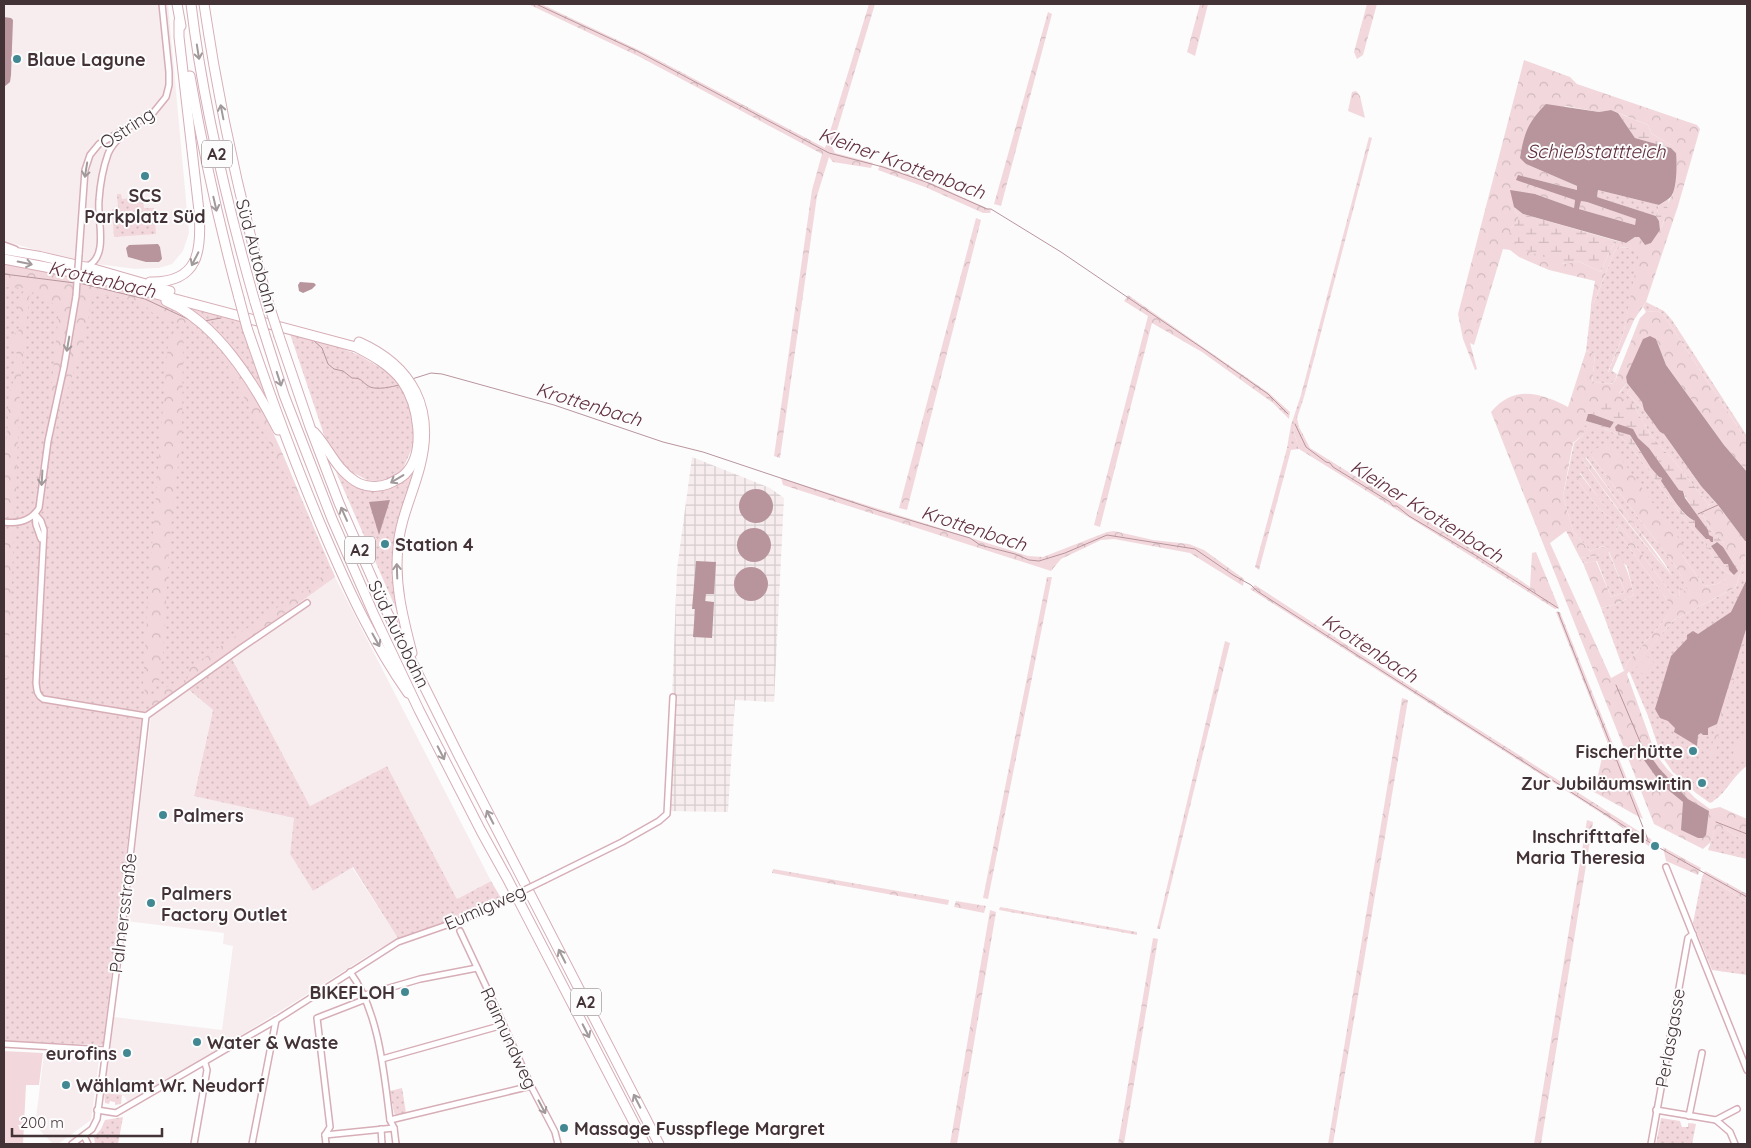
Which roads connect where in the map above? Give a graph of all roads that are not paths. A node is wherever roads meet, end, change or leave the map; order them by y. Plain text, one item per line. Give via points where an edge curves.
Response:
1 (162, 4) edge
2 (177, 4) edge
3 (190, 4) edge
4 (204, 4) edge
5 (179, 21) junction
6 (129, 128) junction
7 (4, 245) edge
8 (4, 250) edge
9 (40, 256) junction
10 (4, 258) edge
11 (87, 267) junction
12 (127, 278) junction
13 (134, 288) junction
14 (399, 373) junction
15 (409, 386) junction
16 (310, 427) junction
17 (291, 453) junction
18 (35, 514) junction
19 (4, 522) edge
20 (307, 604) dead end
21 (416, 670) junction
22 (674, 697) dead end
23 (419, 710) junction
24 (146, 716) junction
25 (1666, 867) dead end
26 (460, 931) dead end
27 (1694, 934) junction
28 (477, 968) junction
29 (350, 972) junction
30 (366, 997) junction
31 (276, 1020) junction
32 (503, 1025) junction
33 (4, 1044) edge
34 (106, 1050) junction
35 (1702, 1053) dead end
36 (382, 1059) junction
37 (205, 1063) junction
38 (1747, 1070) edge
39 (531, 1086) junction
40 (1737, 1109) dead end
41 (97, 1110) junction
42 (1656, 1110) junction
43 (1689, 1116) junction
44 (390, 1120) junction
45 (1716, 1120) junction
46 (394, 1128) junction
47 (381, 1129) junction
48 (325, 1135) junction
49 (84, 1136) junction
50 (72, 1144) edge
51 (88, 1144) edge
52 (194, 1144) edge
53 (252, 1144) edge
54 (326, 1144) edge
55 (382, 1144) edge
56 (396, 1144) edge
57 (558, 1144) edge
58 (644, 1144) edge
59 (659, 1144) edge
60 (1651, 1144) edge
61 (1735, 1144) edge

1 - 6 street, Ostring via 169,72 166,97 153,113
2 - 5 highway
3 -> 23 highway, Süd Autobahn / A2, bridge via 201,74 238,240 284,395 332,519
16 -> 4 highway, Süd Autobahn / A2, bridge via 269,306 251,240 229,149
5 -> 12 highway via 200,248 196,260 177,278 164,282
5 -> 17 highway, bridge via 224,242 248,328
6 - 11 street via 107,155 99,202 100,248 96,260
6 -> 18 street, Ostring, bridge via 100,144 90,155 85,170 76,296 48,441 41,498
7 - 9 street
8 - 9 main road
9 - 11 main road
10 -> 13 highway
11 - 12 highway
12 - 14 highway via 236,311 356,341 373,348 395,364
13 - 14 highway via 356,347
13 - 17 highway via 170,302 206,327 250,382
14 - 15 highway
15 -> 16 highway via 417,421 417,450 406,474 384,486 358,483 345,474
21 -> 15 highway via 400,604 397,564 402,524 423,452 424,419 421,405
21 -> 16 highway, Süd Autobahn / A2 via 339,503
17 -> 23 highway via 354,602
18 - 19 street via 22,521
18 - 24 street via 44,530 36,683 39,696 50,701
20 - 24 street
59 -> 21 highway, Süd Autobahn / A2
22 - 29 street, Eumigweg, bridge via 667,814 659,821 464,919 398,942
23 -> 58 highway, Süd Autobahn / A2
24 - 34 street, Palmersstraße
25 - 27 street
26 - 28 street, Raimundweg
27 - 38 street
27 - 42 street, Perlasgasse via 1688,938
28 - 30 street via 420,979
28 - 32 street, Raimundweg
29 - 30 street
29 - 31 street, Eumigweg
30 - 36 street
30 - 48 street via 316,1018 330,1127
31 - 37 street, Eumigweg
31 - 53 street
32 - 36 street
32 - 39 street, Raimundweg
33 - 34 street
34 - 41 street, Palmersstraße
35 - 43 street
36 - 44 street
37 - 41 street, Eumigweg via 116,1113
37 - 52 street via 207,1070
39 - 44 street
39 -> 57 street, Raimundweg
40 - 45 street
41 - 49 street via 95,1125
42 - 43 street
42 - 60 street, Perlasgasse
43 - 45 street
44 - 46 street
45 - 61 street via 1730,1132
46 - 47 street
46 - 56 street
47 - 48 street
47 - 55 street
48 - 54 street
49 - 50 street
49 - 51 street

